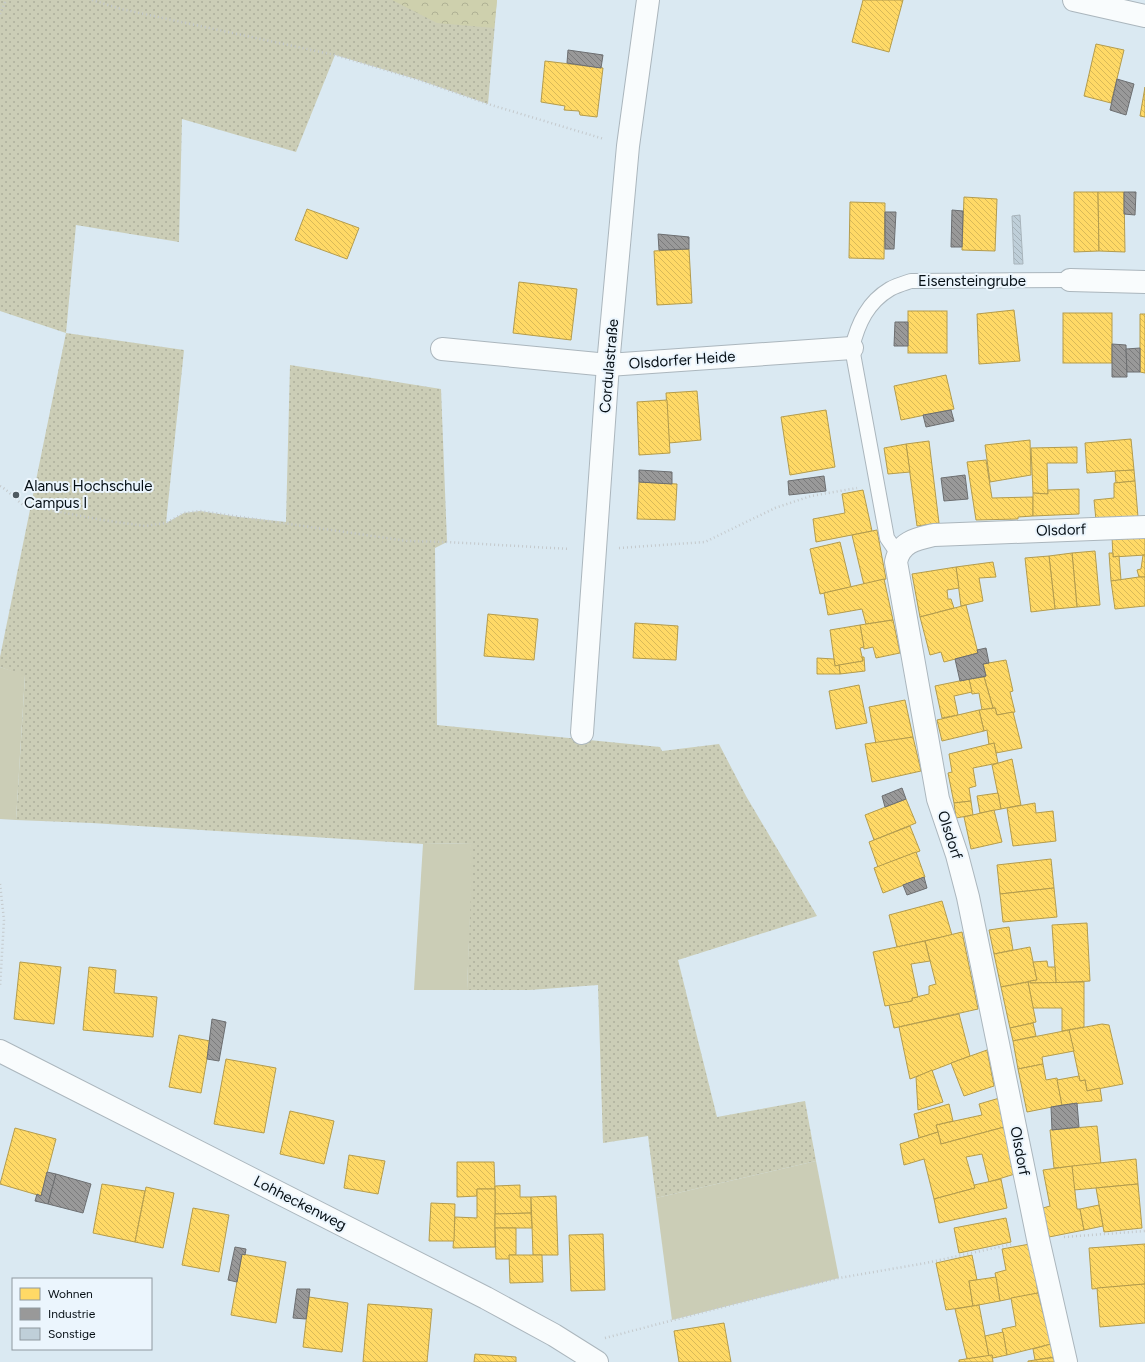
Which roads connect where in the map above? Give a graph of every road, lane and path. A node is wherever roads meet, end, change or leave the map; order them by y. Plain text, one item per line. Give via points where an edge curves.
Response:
1 (6, 0) edge
2 (92, 0) edge
3 (648, 0) edge
4 (1074, 0) edge
5 (0, 14) edge
6 (1145, 16) edge
7 (628, 146) junction
8 (1070, 280) joint
9 (1145, 282) edge
10 (442, 349) dead end
11 (853, 356) junction
12 (608, 366) junction
13 (877, 484) junction
14 (0, 486) edge
15 (1145, 527) edge
16 (595, 550) junction
17 (898, 554) junction
18 (582, 734) dead end
19 (0, 884) edge
20 (0, 987) edge
21 (0, 1051) edge
22 (1145, 1231) edge
23 (1038, 1239) junction
24 (574, 1346) junction
25 (597, 1362) edge
26 (1066, 1362) edge

1 - 5 path
2 - 7 path via 121,9 335,55
3 - 7 street, Cordulastraße
4 - 6 street
7 - 12 street, Cordulastraße
8 - 9 street, Eisensteingrube
8 - 11 lane, Eisensteingrube via 911,281 891,288 874,301 863,315 855,335
10 - 12 street, Olsdorfer Heide
11 - 12 street, Olsdorfer Heide
11 - 13 lane
12 - 16 street, Cordulastraße
13 - 16 path via 811,496 775,508 705,542
13 - 17 lane via 887,538
14 - 16 path via 23,505 145,526 166,523 184,514 200,511 407,541
15 - 17 street, Olsdorf via 934,535 911,542
16 - 18 street, Cordulastraße
17 - 23 street, Olsdorf via 896,572 938,799 968,897
19 - 20 path via 4,920
21 - 24 street, Lohheckenweg via 420,1264
22 - 23 path
23 - 24 path via 926,1263 839,1278
23 - 26 street, Olsdorf
24 - 25 street, Lohheckenweg

